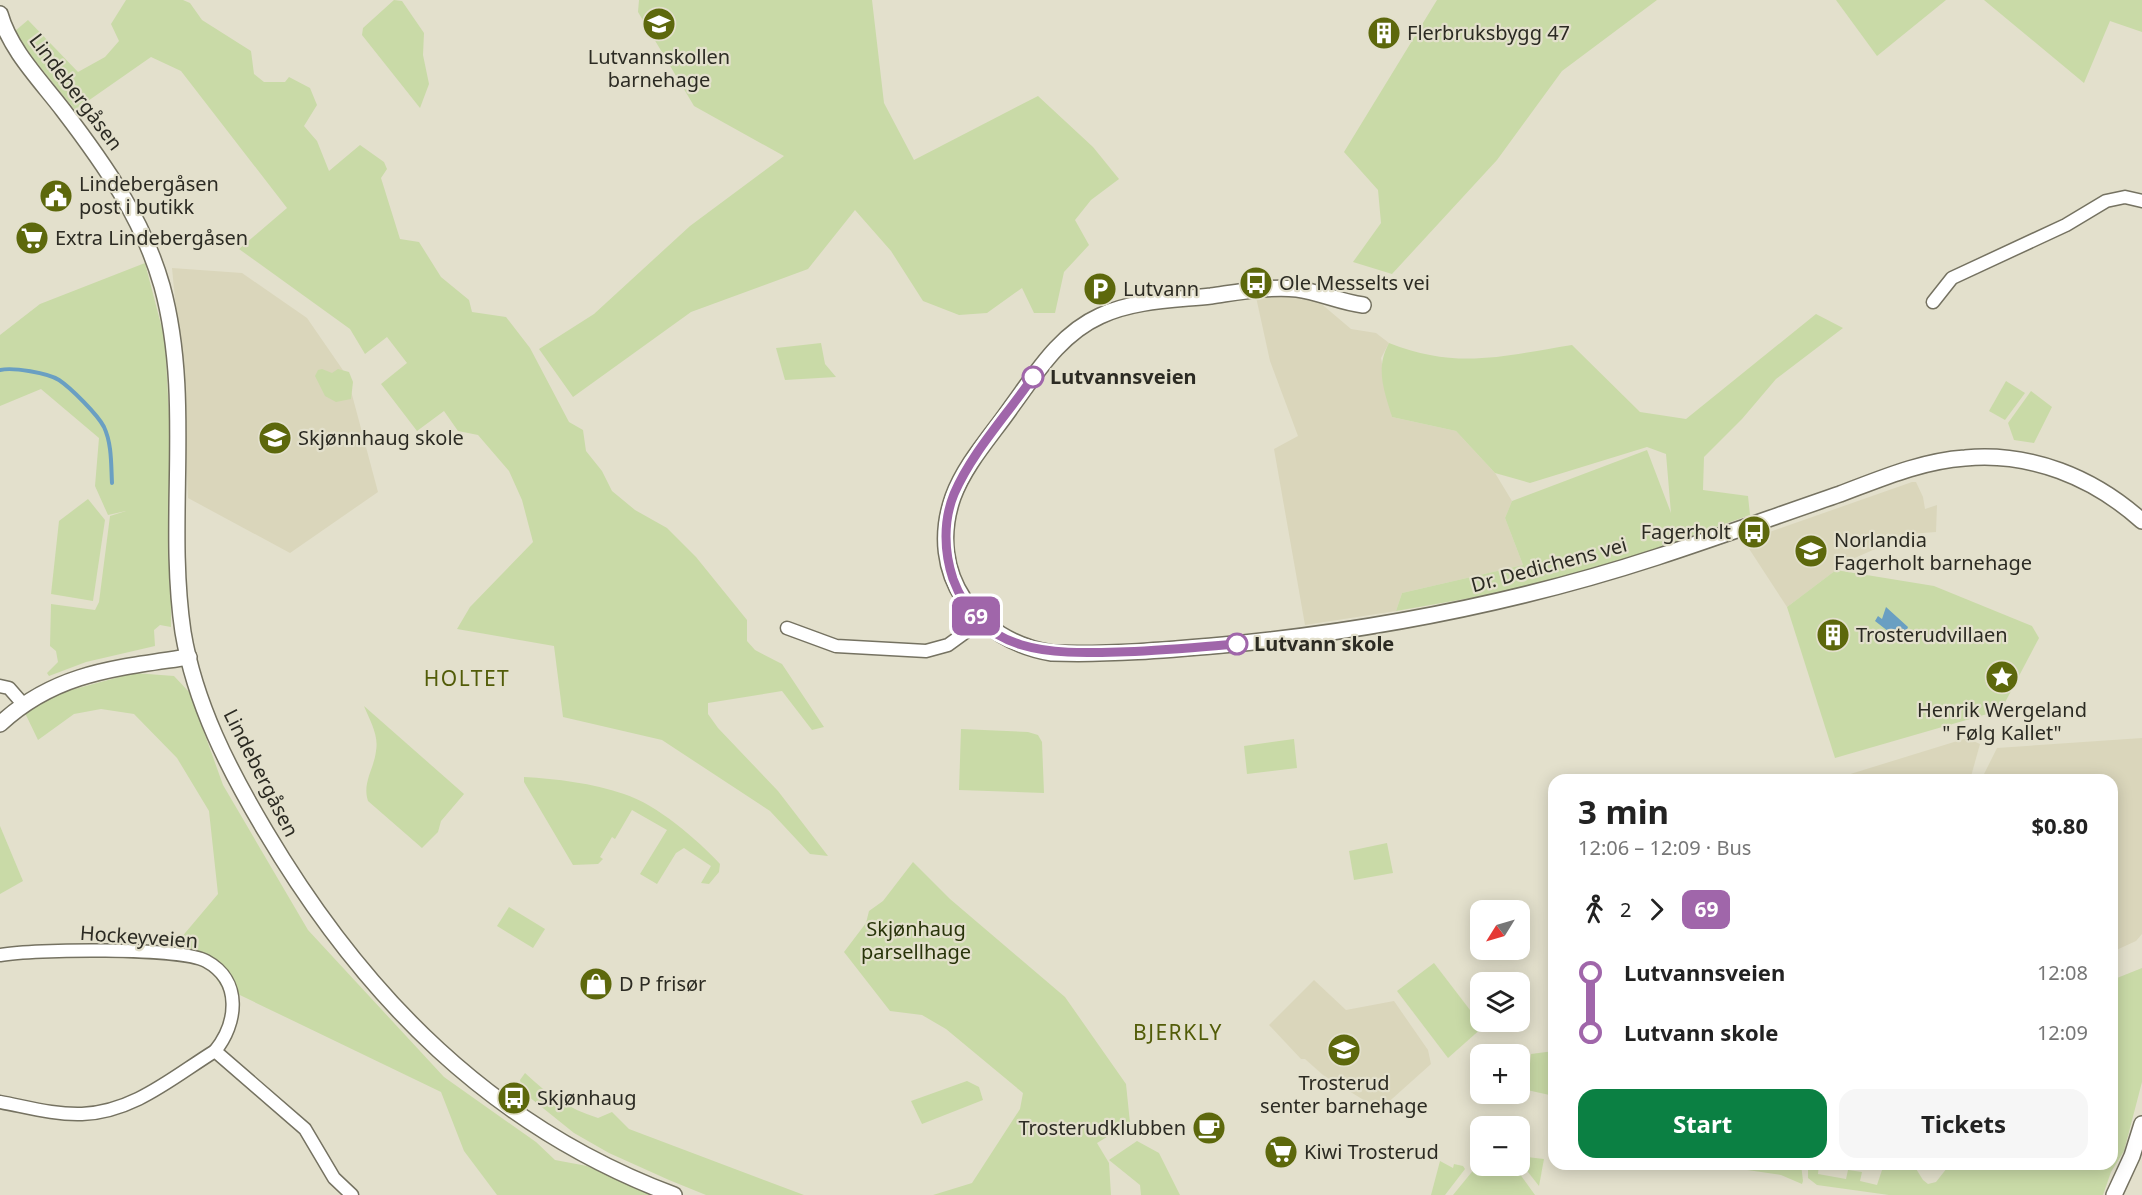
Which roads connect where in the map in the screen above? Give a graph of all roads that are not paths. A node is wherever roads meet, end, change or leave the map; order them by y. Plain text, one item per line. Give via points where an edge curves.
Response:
1 (0, 14) edge
2 (2142, 201) edge
3 (1933, 302) dead end
4 (1363, 305) dead end
5 (2142, 521) edge
6 (981, 621) junction
7 (787, 628) dead end
8 (189, 657) junction
9 (0, 686) edge
10 (23, 704) junction
11 (0, 724) edge
12 (0, 955) edge
13 (214, 1052) junction
14 (0, 1102) edge
15 (2142, 1124) edge
16 (352, 1195) edge
17 (674, 1195) edge
18 (2114, 1195) edge

1 - 8 street, Lindebergåsen via 21,54 123,193 163,290 176,360 178,582
2 - 3 street via 2117,197 2098,205 2066,225 1952,278
4 - 6 street via 1296,289 1246,292 1126,307 1101,315 1070,334 977,454 953,497 946,532 948,559 956,586
5 - 6 street, Dr. Dedichens vei via 2102,490 2067,473 2019,460 1968,457 1905,470 1565,586 1370,627 1232,644 1069,653 1017,645
6 - 7 street via 948,645 926,651 836,646
8 - 10 street via 76,678
8 - 17 street, Lindebergåsen via 219,745 249,803 285,864 357,966 427,1042 482,1088 565,1144
9 - 10 street via 9,688
10 - 11 street
12 - 13 street, Hockeyveien via 39,950 170,954 206,961 224,978 233,1000 231,1024
13 - 14 street via 142,1098 102,1111 45,1111
13 - 16 street via 304,1129 333,1178
15 - 18 street

